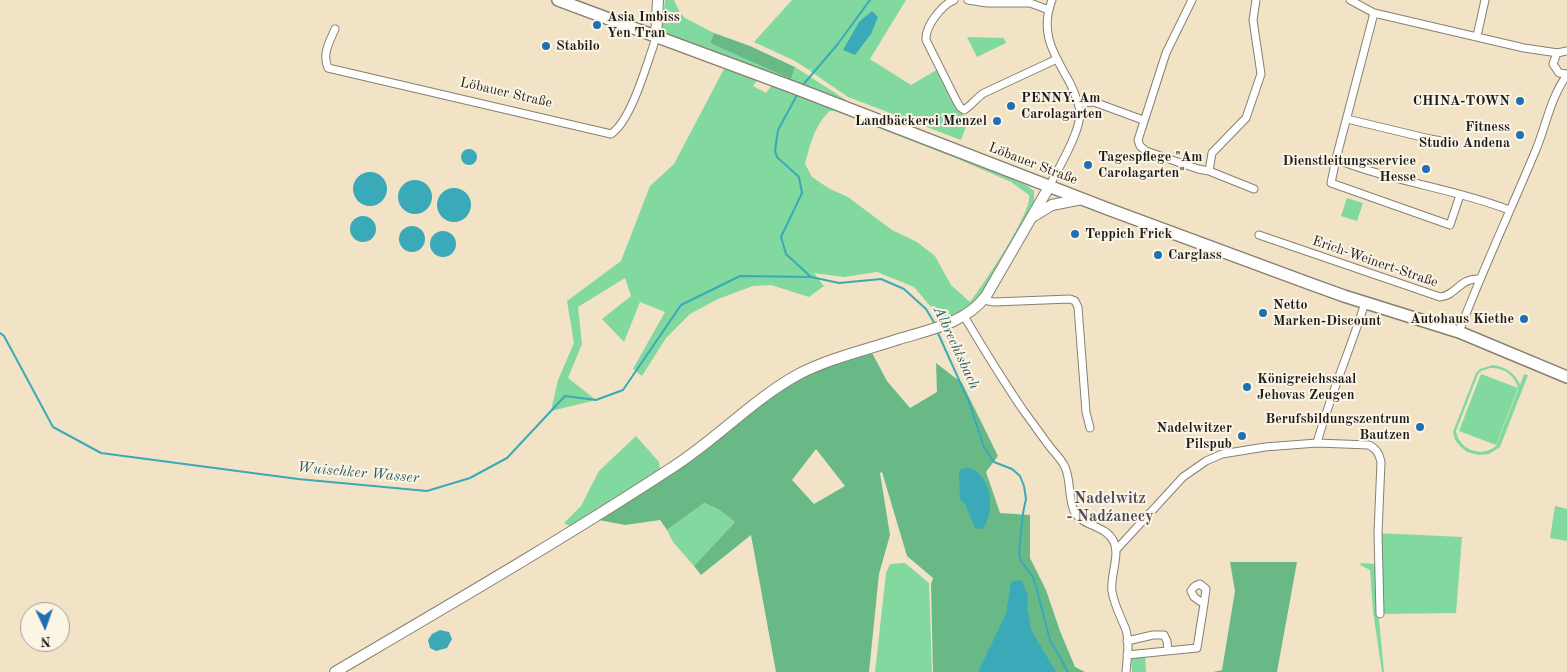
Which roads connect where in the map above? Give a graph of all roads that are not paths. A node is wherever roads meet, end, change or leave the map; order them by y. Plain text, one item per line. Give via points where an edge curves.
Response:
1 (558, 0) edge
2 (658, 0) edge
3 (954, 0) edge
4 (968, 0) edge
5 (1052, 0) edge
6 (1192, 0) edge
7 (1256, 0) edge
8 (1350, 0) edge
9 (1485, 0) edge
10 (1049, 10) junction
11 (1374, 13) junction
12 (335, 30) dead end
13 (1477, 36) junction
14 (656, 37) junction
15 (1524, 48) junction
16 (1567, 50) edge
17 (1558, 52) junction
18 (1057, 59) junction
19 (1553, 62) junction
20 (1557, 71) junction
21 (1567, 75) edge
22 (1554, 98) junction
23 (1079, 103) junction
24 (1347, 118) junction
25 (1143, 120) junction
26 (1454, 143) dead end
27 (1336, 159) junction
28 (1209, 170) junction
29 (1049, 186) junction
30 (1254, 189) dead end
31 (1460, 195) junction
32 (1082, 199) junction
33 (1509, 210) junction
34 (1033, 216) junction
35 (1259, 235) dead end
36 (1479, 279) junction
37 (982, 300) junction
38 (1365, 303) junction
39 (964, 316) junction
40 (1459, 332) junction
41 (1567, 377) edge
42 (1090, 428) dead end
43 (1317, 443) junction
44 (1116, 550) junction
45 (1204, 604) dead end
46 (1380, 614) dead end
47 (1127, 642) junction
48 (1168, 651) junction
49 (1127, 655) junction
50 (335, 672) edge
51 (1126, 672) edge

1 - 14 main road, Löbauer Straße
2 - 14 main road
3 - 18 street via 940,9 926,40 964,110 984,93
4 - 10 street via 1030,3
5 - 10 street
6 - 25 street via 1166,53
7 - 28 street via 1253,20 1261,74 1246,118 1212,153
8 - 11 street
9 - 13 street
10 - 18 street via 1046,31
11 - 13 street
11 - 24 street
12 - 14 street, Löbauer Straße via 326,54 328,68 612,134 619,129 628,113
13 - 15 street
14 - 29 main road, Löbauer Straße
15 - 17 street
15 - 19 street
16 - 17 street
17 - 19 street
18 - 23 street
19 - 20 street
20 - 21 street
20 - 22 street
21 - 22 street
22 - 33 street via 1538,145
23 - 25 street via 1094,102
23 - 29 street via 1078,124
24 - 26 street
24 - 27 street
25 - 28 street via 1138,140 1142,149
27 - 31 street
27 - 31 street via 1331,183 1450,224
28 - 30 street
29 - 32 main road, Löbauer Straße
29 - 34 main road
31 - 33 street
32 - 34 main road via 1052,205
32 - 38 main road, Löbauer Straße
33 - 36 street
34 - 37 main road
35 - 36 street, Erich-Weinert-Straße via 1440,297 1446,297 1466,280
36 - 40 street
37 - 39 main road
37 - 42 street via 1075,301
38 - 40 main road, Löbauer Straße
38 - 43 street
39 - 44 street via 1024,411 1063,463 1076,515 1108,534
39 - 50 main road via 798,374 677,464 593,519
40 - 41 main road, Löbauer Straße
43 - 44 street via 1248,449 1206,460 1183,477
43 - 46 street via 1369,445 1379,455
44 - 47 street via 1112,590
45 - 48 street via 1197,648
47 - 48 street via 1164,635
47 - 49 street
48 - 49 street
49 - 51 street

